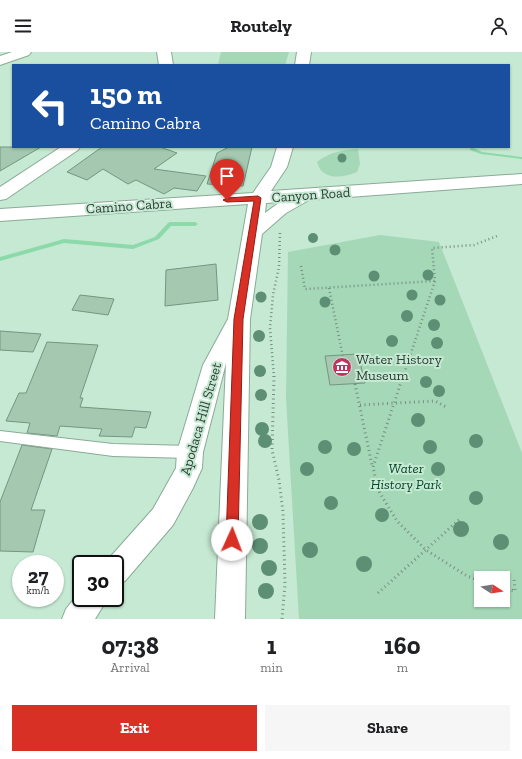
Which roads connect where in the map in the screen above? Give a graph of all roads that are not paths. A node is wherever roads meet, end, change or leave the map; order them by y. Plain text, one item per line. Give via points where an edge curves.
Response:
1 (24, 52) edge
2 (164, 52) edge
3 (304, 52) edge
4 (0, 61) edge
5 (166, 64) edge
6 (302, 64) edge
7 (70, 148) edge
8 (285, 148) edge
9 (522, 178) edge
10 (0, 195) edge
11 (306, 195) junction
12 (258, 198) junction
13 (0, 215) edge
14 (252, 234) junction
15 (239, 319) junction
16 (0, 436) edge
17 (190, 452) junction
18 (124, 562) edge
19 (86, 607) edge
20 (77, 619) edge
21 (230, 619) edge

1 - 4 street
2 - 5 street
3 - 6 street
7 - 10 street
8 - 12 street via 279,167
9 - 11 street, Canyon Road
11 - 12 street, Canyon Road
11 - 14 street via 280,209
12 - 13 street, Camino Cabra
12 - 14 street, Canyon Road
14 - 15 street, Canyon Road
15 - 17 street, Apodaca Hill Street via 214,365
15 - 21 street, Canyon Road
16 - 17 lane via 113,450
17 - 18 street, Apodaca Hill Street via 189,468 163,517
19 - 20 street

